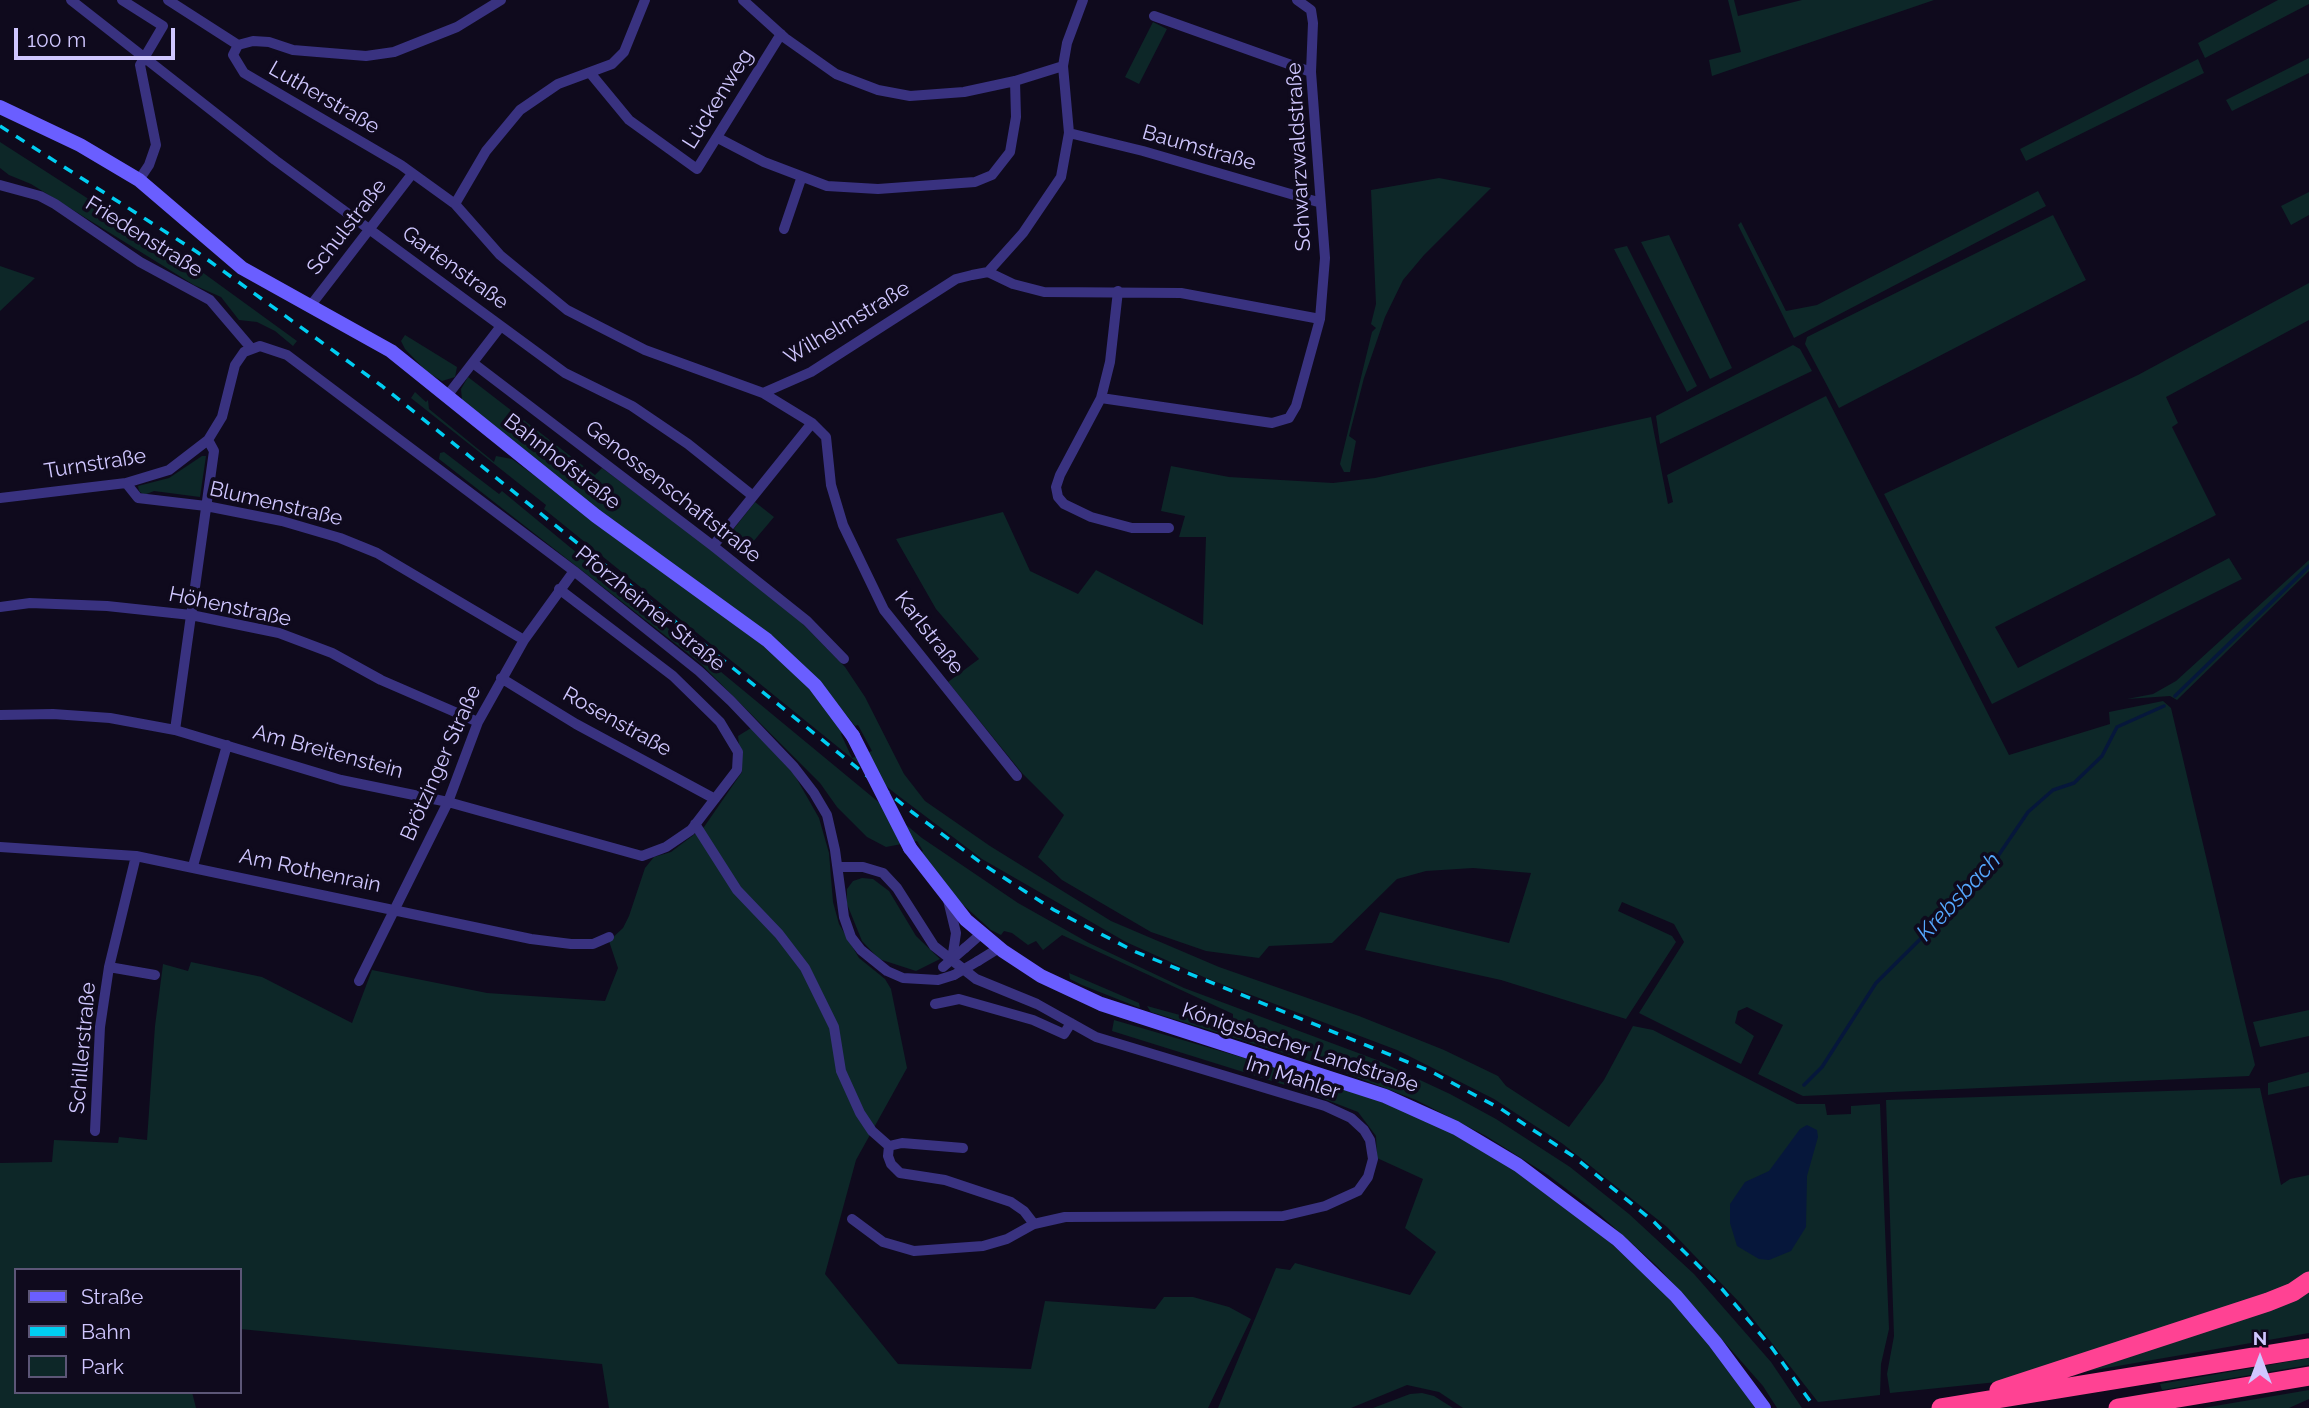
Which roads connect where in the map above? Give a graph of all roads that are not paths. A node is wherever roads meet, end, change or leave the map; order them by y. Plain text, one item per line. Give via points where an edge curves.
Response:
1 (71, 0) edge
2 (122, 0) edge
3 (168, 0) edge
4 (502, 0) edge
5 (645, 0) edge
6 (743, 0) edge
7 (1083, 0) edge
8 (1297, 0) edge
9 (1154, 16) dead end
10 (781, 34) junction
11 (238, 45) junction
12 (142, 58) junction
13 (1063, 66) junction
14 (1311, 72) junction
15 (591, 74) junction
16 (1015, 81) junction
17 (0, 107) edge
18 (1069, 133) junction
19 (718, 138) junction
20 (412, 174) junction
21 (801, 179) junction
22 (139, 180) junction
23 (0, 185) edge
24 (1318, 202) junction
25 (455, 204) junction
26 (784, 229) dead end
27 (371, 230) junction
28 (988, 272) junction
29 (1118, 291) junction
30 (311, 305) junction
31 (1320, 318) junction
32 (501, 326) junction
33 (251, 348) junction
34 (473, 363) junction
35 (763, 393) junction
36 (447, 396) junction
37 (1101, 398) junction
38 (812, 423) junction
39 (208, 440) junction
40 (126, 483) junction
41 (753, 496) junction
42 (0, 498) edge
43 (206, 506) junction
44 (1169, 528) dead end
45 (713, 546) junction
46 (574, 571) junction
47 (559, 589) junction
48 (0, 607) edge
49 (191, 615) junction
50 (524, 640) junction
51 (844, 659) dead end
52 (501, 678) junction
53 (0, 715) edge
54 (478, 722) junction
55 (175, 730) junction
56 (227, 745) junction
57 (1017, 776) dead end
58 (715, 799) junction
59 (448, 802) junction
60 (695, 824) junction
61 (0, 847) edge
62 (136, 856) junction
63 (193, 866) junction
64 (838, 866) junction
65 (948, 900) junction
66 (393, 908) junction
67 (981, 933) junction
68 (609, 937) dead end
69 (960, 945) junction
70 (999, 948) junction
71 (109, 967) junction
72 (155, 975) dead end
73 (920, 979) junction
74 (359, 981) dead end
75 (935, 1004) dead end
76 (1071, 1023) junction
77 (95, 1131) dead end
78 (889, 1146) junction
79 (963, 1148) dead end
80 (852, 1219) dead end
81 (1034, 1224) junction
82 (2309, 1281) edge
83 (2309, 1348) edge
84 (2309, 1376) edge
85 (1950, 1407) edge
86 (1764, 1408) edge
87 (2118, 1408) edge

1 - 12 street, Gartenstraße
2 - 12 street via 163,26
3 - 11 street
4 - 11 street via 457,27 382,55 315,52 253,41
5 - 15 street via 624,52
6 - 10 street
7 - 13 street
8 - 14 street, Schwarzwaldstraße via 1311,10
9 - 14 street
10 - 16 street via 836,74 878,90 910,96 964,92
10 - 19 street, Lückenweg
11 - 20 street, Lutherstraße via 233,55 244,73
12 - 22 street via 156,145
12 - 27 street, Gartenstraße
13 - 16 street
13 - 18 street
14 - 24 street, Schwarzwaldstraße
15 - 19 street, Lückenweg via 629,120 697,169
15 - 25 street via 558,84 520,110 486,151
16 - 21 street via 1016,117 1010,152 992,175 975,182 878,189 827,186
17 - 22 main road, Bahnhofstraße via 80,145
18 - 24 street, Baumstraße
18 - 28 street via 1061,177 1023,233
19 - 21 street
20 - 25 street
20 - 27 street, Schulstraße
21 - 26 street
22 - 30 main road, Bahnhofstraße via 242,268
23 - 33 street, Friedenstraße via 55,204 141,262 210,300
24 - 31 street, Schwarzwaldstraße via 1325,258
25 - 35 street via 500,255 567,310 645,351
27 - 30 street, Schulstraße
27 - 32 street, Gartenstraße
28 - 29 street via 1044,292
28 - 35 street, Wilhelmstraße via 956,279 811,372
29 - 31 street via 1181,293
29 - 37 street
30 - 36 main road, Bahnhofstraße via 391,351
31 - 37 street, Schwarzwaldstraße via 1303,387 1289,418 1272,423
32 - 34 street
32 - 41 street, Gartenstraße via 565,373 632,406 688,443
33 - 39 street, Turnstraße via 235,365 222,416
33 - 46 street, Pforzheimer Straße via 271,348 287,355
34 - 36 street
34 - 45 street, Genossenschaftstraße
35 - 38 street
36 - 65 main road, Bahnhofstraße, bridge via 596,516 782,652 831,704 853,736 910,848
37 - 44 street via 1060,475 1058,497 1091,517 1132,528
38 - 41 street
38 - 57 street, Karlstraße via 826,437 831,485 843,525 884,610
39 - 40 street, Turnstraße via 169,470
39 - 43 street via 214,452
40 - 42 street, Turnstraße
40 - 43 street, Blumenstraße via 138,498
41 - 45 street
43 - 49 street
43 - 50 street, Blumenstraße via 282,521 377,553
45 - 51 street, Genossenschaftstraße via 807,621
46 - 47 street, Brötzinger Straße
46 - 64 street, Pforzheimer Straße via 699,671 794,767 827,815
47 - 50 street, Brötzinger Straße
47 - 58 street via 636,645 720,722 738,752 737,770
48 - 49 street, Höhenstraße via 30,603 107,606
49 - 54 street, Höhenstraße via 279,633
49 - 55 street
50 - 52 street, Brötzinger Straße
52 - 54 street, Brötzinger Straße
52 - 58 street, Rosenstraße
53 - 55 street, Am Breitenstein via 110,718
54 - 59 street, Brötzinger Straße
55 - 56 street, Am Breitenstein
56 - 59 street, Am Breitenstein via 341,780
56 - 63 street
58 - 60 street
59 - 60 street, Am Breitenstein via 642,856 666,847
59 - 66 street, Brötzinger Straße
60 - 78 street via 737,890 805,968 834,1027 841,1070 860,1113
61 - 62 street, Am Rothenrain
62 - 63 street, Am Rothenrain
62 - 71 street, Schillerstraße
63 - 66 street, Am Rothenrain
64 - 73 street, Pforzheimer Straße via 844,917 852,937 887,971
64 - 76 street, Im Mahler via 863,866 883,873 929,940 953,964
65 - 67 main road, Bahnhofstraße
65 - 69 street
66 - 68 street, Am Rothenrain via 571,944 593,944
66 - 74 street, Brötzinger Straße
67 - 69 street
67 - 70 main road, Königsbacher Landstraße
69 - 73 street, bridge via 947,963
70 - 73 street, Pforzheimer Straße, bridge via 954,975
70 - 86 main road, Königsbacher Landstraße via 1041,976 1101,1004 1385,1096 1498,1152 1579,1208 1638,1259 1715,1342
71 - 72 street, Schillerstraße
71 - 77 street, Schillerstraße via 100,1027
75 - 76 street, Im Mahler via 959,999 1064,1034
76 - 81 street, Im Mahler via 1122,1045 1325,1106 1364,1130 1373,1159 1358,1191 1325,1206 1283,1216 1084,1216
78 - 79 street
78 - 81 street via 891,1164 900,1173 985,1193 1017,1206
80 - 81 street, Im Mahler via 883,1242 914,1251 984,1246
82 - 85 highway via 2281,1297
83 - 85 highway
84 - 87 highway

